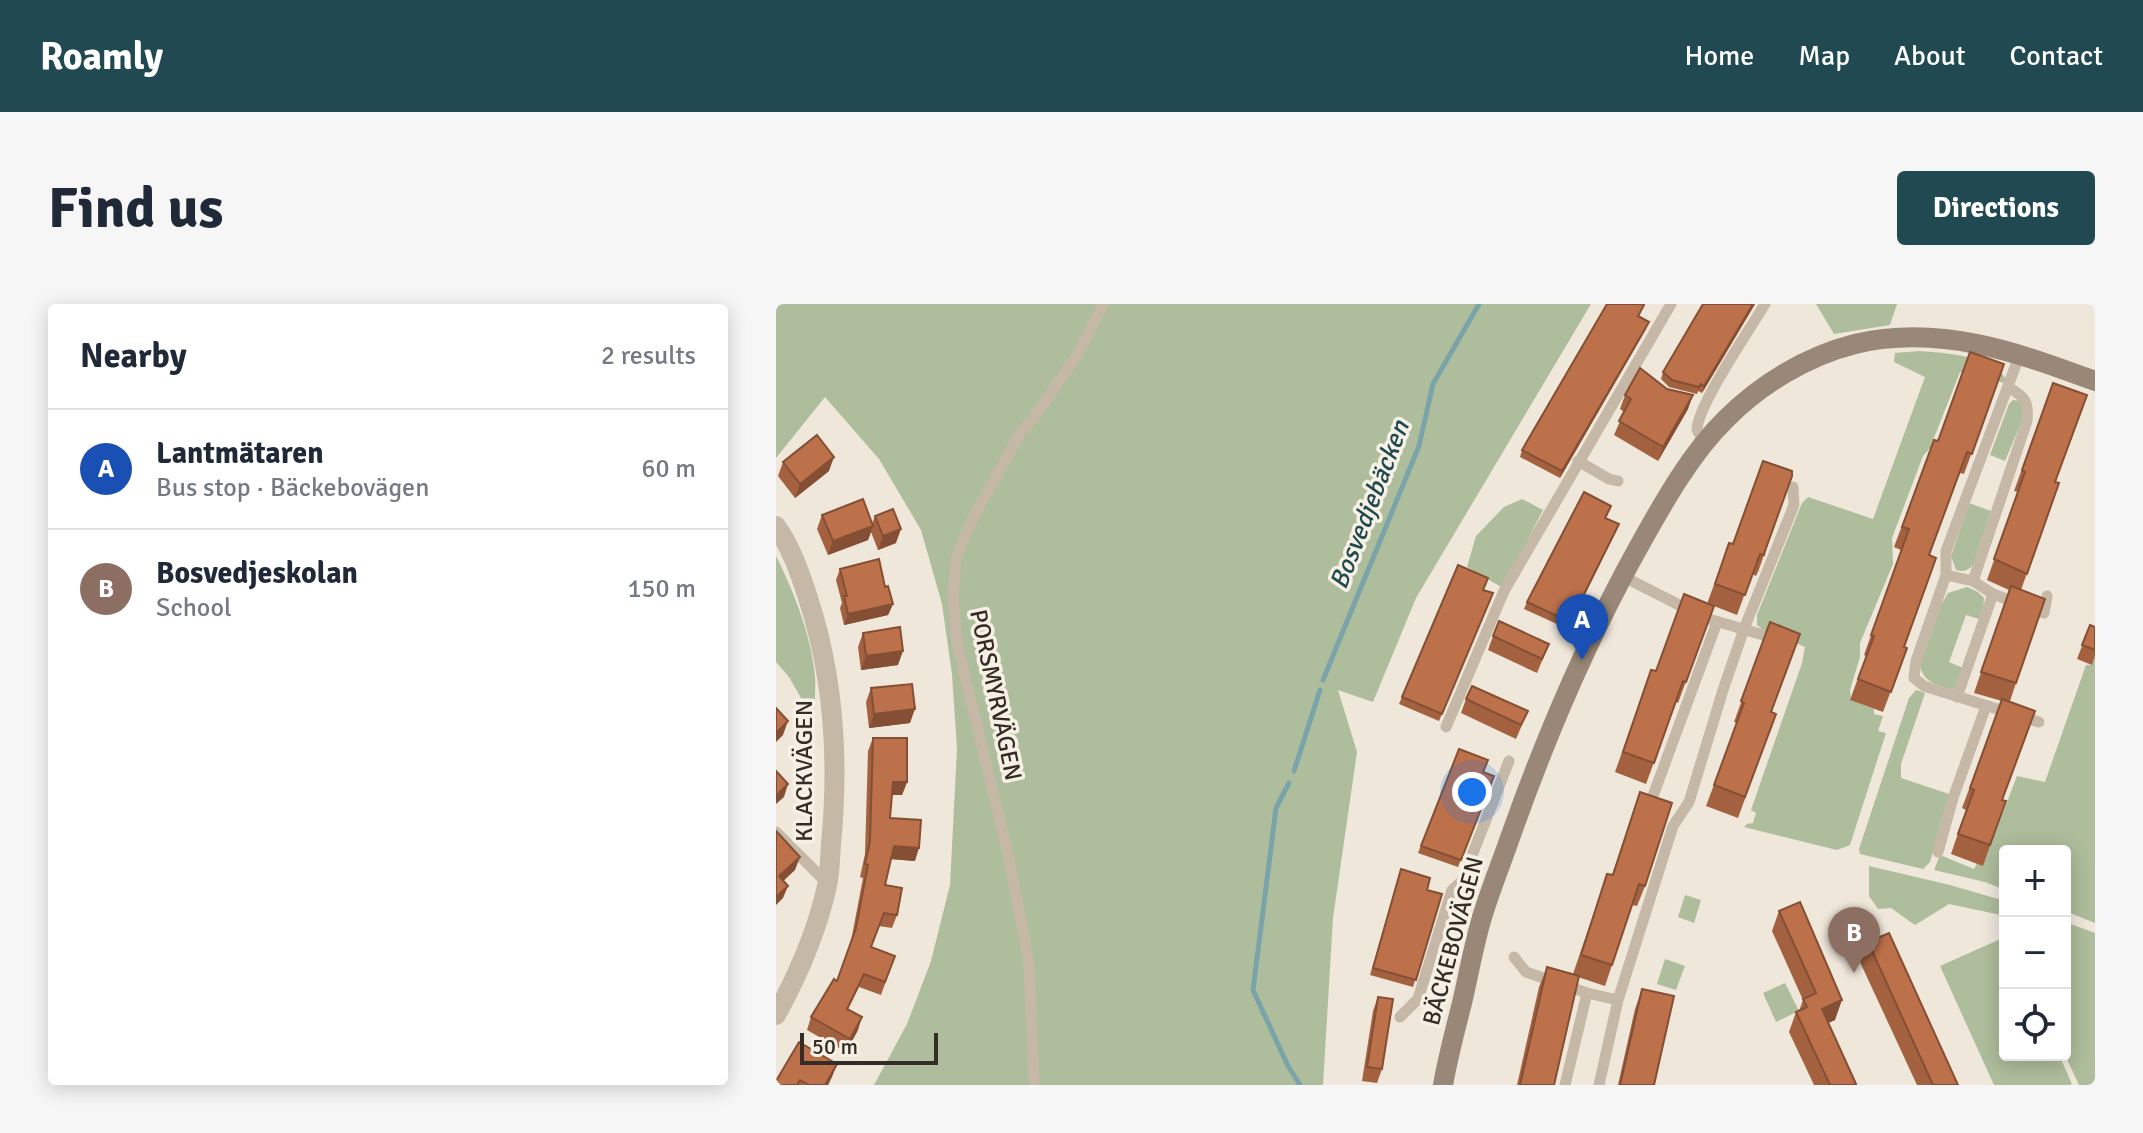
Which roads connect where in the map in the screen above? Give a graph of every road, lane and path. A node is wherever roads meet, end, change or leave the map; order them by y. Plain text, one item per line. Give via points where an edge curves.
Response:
1 (1103, 304) edge
2 (1671, 304) edge
3 (1765, 304) edge
4 (2020, 354) junction
5 (1632, 370) junction
6 (1643, 377) edge
7 (2095, 381) edge
8 (2008, 387) junction
9 (1690, 402) edge
10 (1706, 405) junction
11 (1705, 443) junction
12 (1578, 461) junction
13 (1618, 481) dead end
14 (1793, 487) edge
15 (776, 526) edge
16 (1946, 575) junction
17 (1622, 576) junction
18 (1973, 581) junction
19 (1993, 594) junction
20 (2047, 596) edge
21 (1717, 622) junction
22 (1744, 629) junction
23 (1793, 646) edge
24 (1957, 697) junction
25 (1986, 706) junction
26 (2039, 722) dead end
27 (1446, 727) dead end
28 (1509, 761) dead end
29 (1650, 804) edge
30 (776, 832) edge
31 (1938, 852) dead end
32 (828, 883) junction
33 (1514, 957) dead end
34 (1587, 993) junction
35 (1618, 1000) junction
36 (779, 1003) edge
37 (1400, 1017) dead end
38 (1034, 1085) edge
39 (1443, 1085) edge
40 (1565, 1085) edge
41 (1599, 1085) edge

1 - 38 lane, PORSMYRVÄGEN via 1076,357 1020,433 956,558 957,643 1029,963
2 - 5 lane
3 - 10 lane
4 - 7 street, BÄCKEBOVÄGEN
4 - 8 lane
4 - 11 street, BÄCKEBOVÄGEN via 1929,336 1857,344 1808,361 1761,389
5 - 6 lane
5 - 12 lane
8 - 16 lane via 1946,551
8 - 18 lane via 2022,396 2027,421
9 - 10 lane
10 - 11 lane via 1697,430
11 - 17 street, BÄCKEBOVÄGEN
12 - 13 lane
12 - 27 lane via 1504,591
14 - 22 lane via 1794,505
15 - 32 street, KLACKVÄGEN via 800,572 829,682 835,805
16 - 18 lane
16 - 24 lane via 1914,678
17 - 21 lane
17 - 39 street, BÄCKEBOVÄGEN via 1558,711 1482,915
18 - 19 lane
19 - 20 lane via 2044,613
19 - 24 lane
21 - 22 lane
21 - 29 lane
22 - 23 lane
22 - 35 lane
24 - 25 lane
25 - 26 lane
25 - 31 lane
28 - 37 lane via 1462,881 1452,890 1418,999
30 - 32 lane
32 - 36 street, KLACKVÄGEN via 813,936
33 - 34 lane via 1526,972
34 - 35 lane
34 - 40 lane
35 - 41 lane

